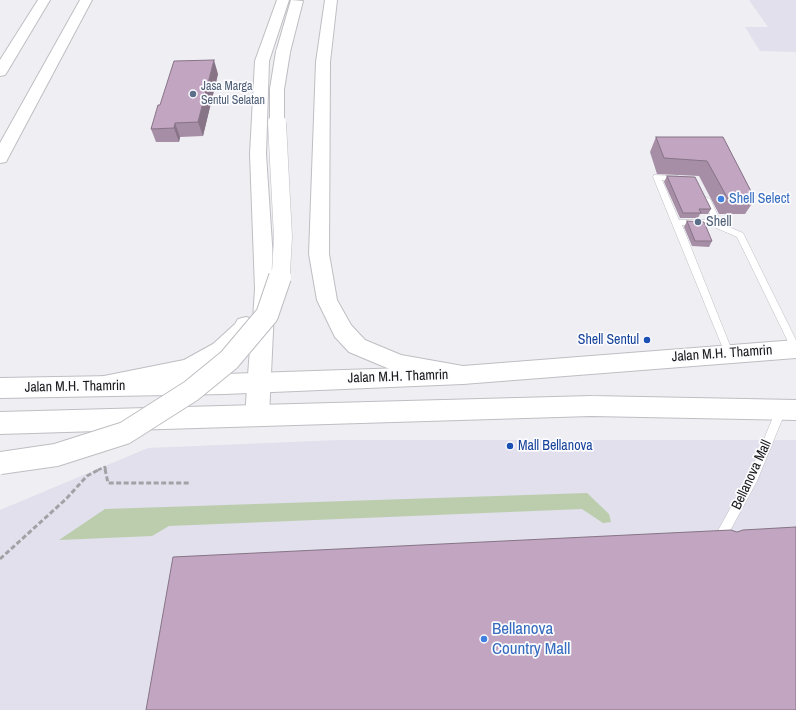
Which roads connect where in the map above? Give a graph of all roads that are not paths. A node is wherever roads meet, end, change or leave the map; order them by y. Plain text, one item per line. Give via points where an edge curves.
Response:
1 (44, 0) edge
2 (86, 0) edge
3 (283, 0) edge
4 (298, 0) edge
5 (331, 0) edge
6 (0, 72) edge
7 (0, 158) edge
8 (688, 178) edge
9 (702, 192) edge
10 (677, 223) junction
11 (719, 224) junction
12 (265, 289) junction
13 (796, 349) edge
14 (729, 353) junction
15 (463, 375) junction
16 (259, 382) junction
17 (97, 386) junction
18 (0, 388) edge
19 (788, 410) edge
20 (257, 416) junction
21 (0, 423) edge
22 (0, 463) edge
23 (720, 538) edge

1 - 6 main road
2 - 7 main road
3 - 12 main road via 262,61 258,154
4 - 22 main road, bridge via 283,52 277,89 283,237 281,273 267,315 229,360 192,391 124,433 56,455
5 - 15 main road via 323,62 319,246 322,281 327,300 343,331 358,346 399,364
8 - 10 lane via 657,177
9 - 11 lane
10 - 11 lane
10 - 14 lane
11 - 13 lane via 740,234
12 - 16 main road
12 - 17 main road via 243,330 209,358 186,369
13 - 14 main road, Jalan M.H. Thamrin
14 - 15 main road, Jalan M.H. Thamrin
15 - 16 main road, Jalan M.H. Thamrin
16 - 17 main road, Jalan M.H. Thamrin
16 - 20 main road
17 - 18 main road, Jalan M.H. Thamrin
19 - 20 main road via 591,406
19 - 23 lane, Bellanova Mall
20 - 21 main road

